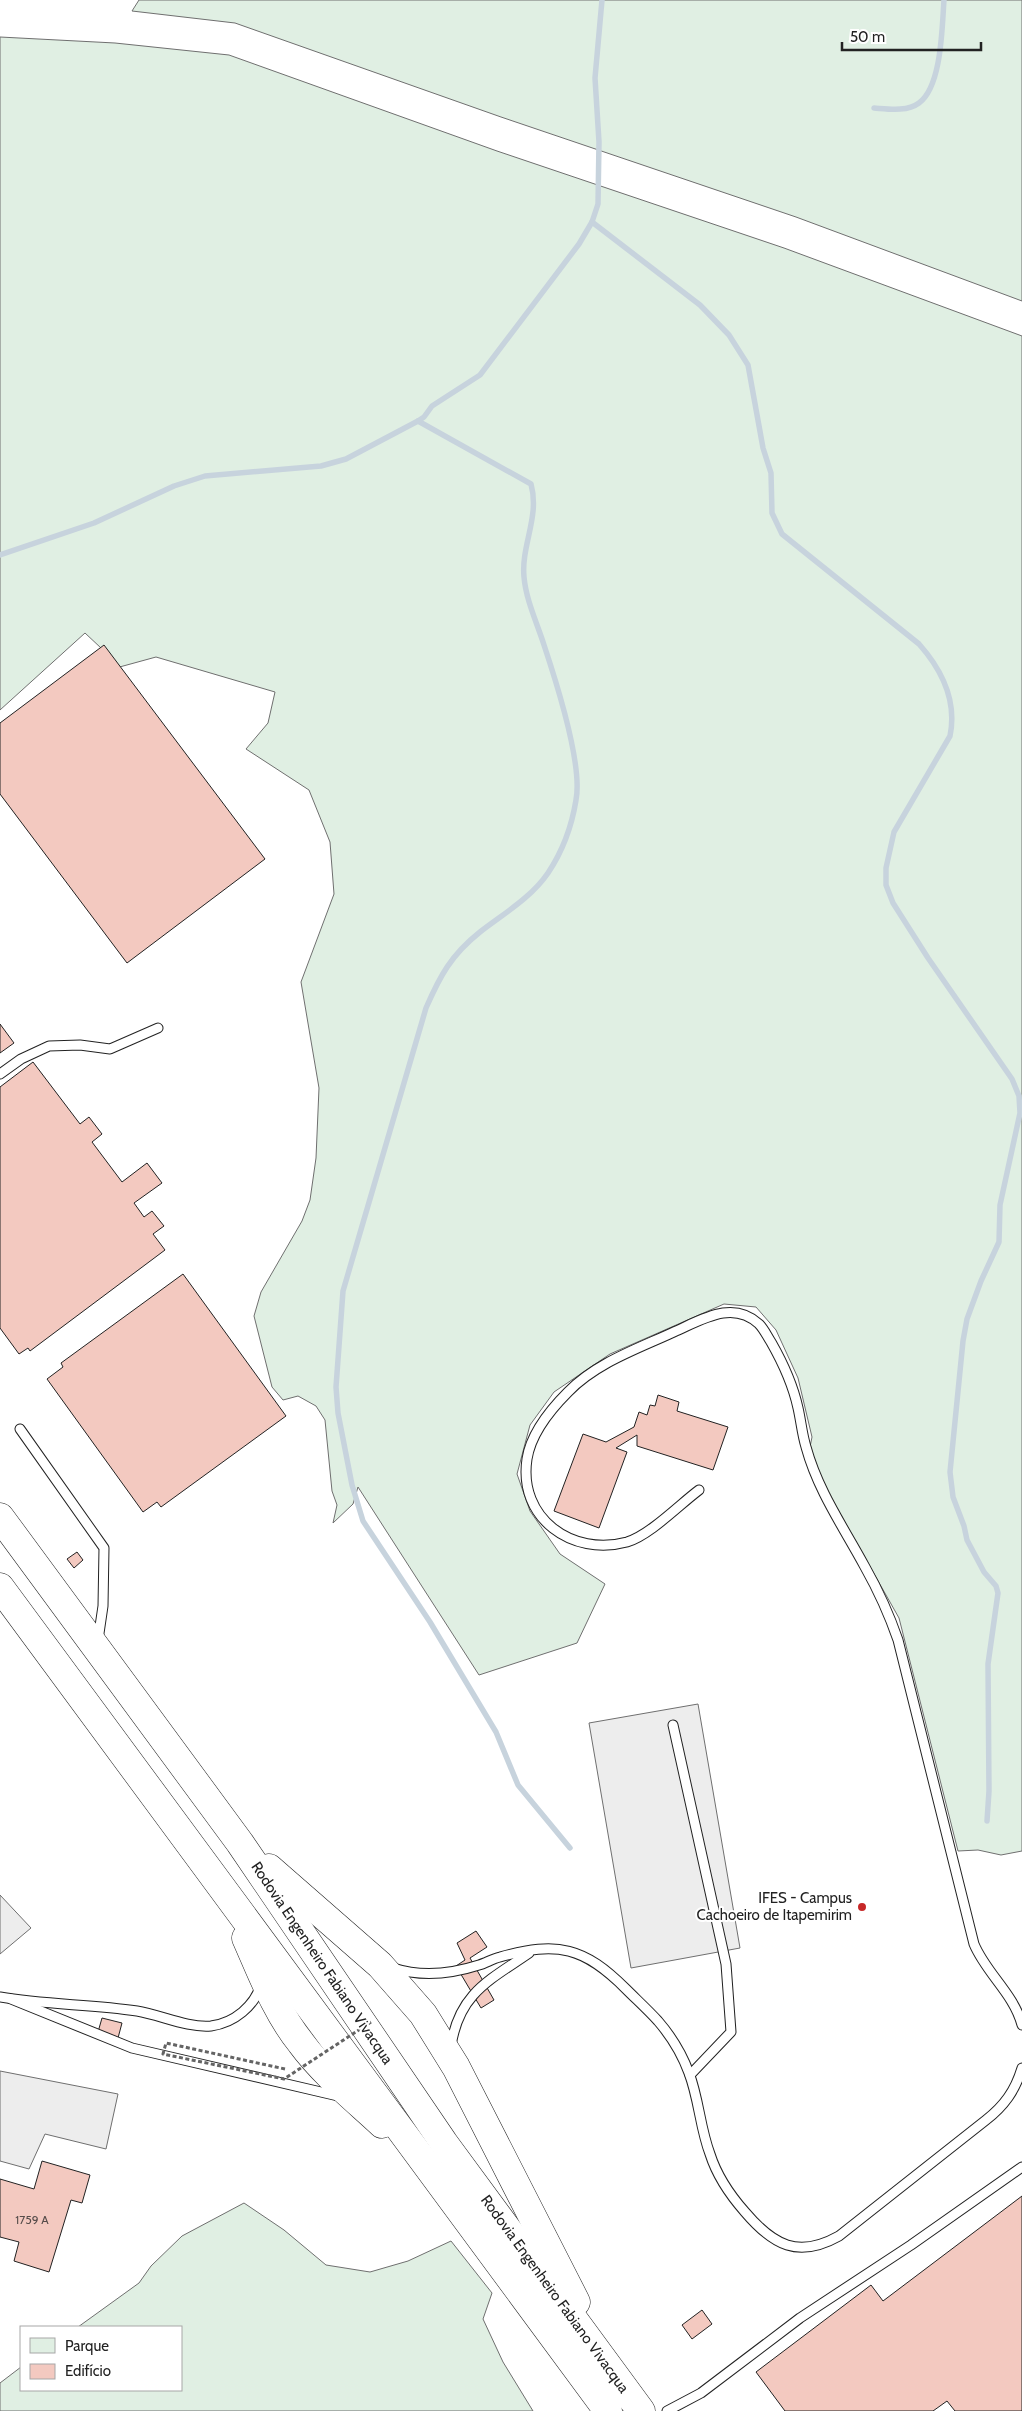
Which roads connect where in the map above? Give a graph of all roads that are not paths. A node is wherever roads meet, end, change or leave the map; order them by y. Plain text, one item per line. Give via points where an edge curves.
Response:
1 (158, 1028) dead end
2 (0, 1074) edge
3 (20, 1429) dead end
4 (699, 1490) dead end
5 (0, 1517) edge
6 (0, 1586) edge
7 (97, 1648) junction
8 (673, 1725) dead end
9 (240, 1843) junction
10 (227, 1895) junction
11 (531, 1951) junction
12 (380, 1965) junction
13 (263, 1977) junction
14 (0, 1997) edge
15 (11, 1999) junction
16 (1022, 2025) edge
17 (450, 2058) junction
18 (1022, 2068) edge
19 (690, 2074) junction
20 (356, 2100) junction
21 (424, 2162) junction
22 (1022, 2167) edge
23 (611, 2370) junction
24 (608, 2411) edge
25 (641, 2411) edge
26 (668, 2411) edge

1 - 2 lane via 110,1049 80,1045 49,1046 21,1059
3 - 7 lane via 104,1548 103,1606
4 - 16 lane via 644,1533 628,1541 601,1545 584,1543 545,1524 529,1491 527,1459 532,1440 552,1410 592,1372 710,1316 726,1312 743,1314 766,1332 782,1363 819,1484 892,1622 974,1944 986,1967 1016,2007
5 - 7 highway, Rodovia Engenheiro Fabiano Vivacqua
6 - 10 highway, Rodovia Engenheiro Fabiano Vivacqua
7 - 9 highway, Rodovia Engenheiro Fabiano Vivacqua
8 - 19 lane via 726,1964 731,2032
9 - 12 highway
9 - 23 highway, Rodovia Engenheiro Fabiano Vivacqua via 444,2142
10 - 13 highway
10 - 21 highway, Rodovia Engenheiro Fabiano Vivacqua
11 - 12 lane via 441,1973
11 - 17 lane via 493,1976 470,1997 456,2021
11 - 19 lane via 569,1950 602,1966 658,2021
12 - 17 highway via 423,2014
13 - 15 lane via 260,1990 245,2010 235,2018 212,2026 199,2026 138,2011
13 - 20 highway via 300,2042 329,2076
14 - 15 lane
15 - 20 lane via 132,2048
17 - 23 highway
18 - 19 lane via 1006,2102 986,2120 839,2236 820,2245 798,2247 778,2242 761,2231 726,2187 706,2142
20 - 21 highway
21 - 24 highway, Rodovia Engenheiro Fabiano Vivacqua
22 - 26 lane via 911,2246 800,2318 701,2393
23 - 25 highway, Rodovia Engenheiro Fabiano Vivacqua

